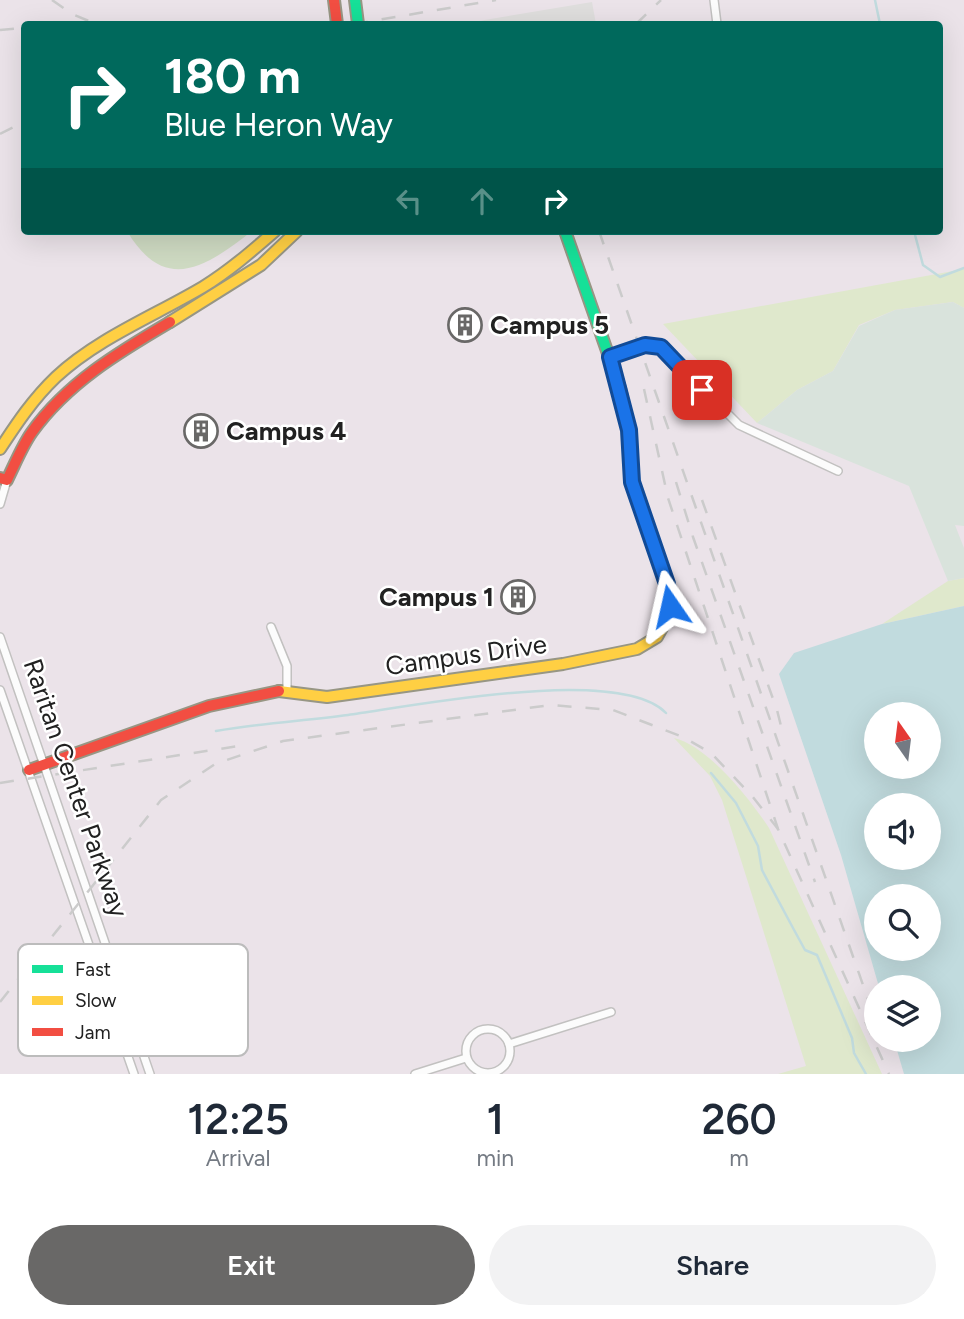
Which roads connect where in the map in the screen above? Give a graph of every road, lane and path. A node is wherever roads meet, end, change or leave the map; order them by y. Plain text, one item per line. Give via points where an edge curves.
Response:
1 (334, 0) edge
2 (355, 0) edge
3 (714, 0) edge
4 (337, 21) edge
5 (358, 21) edge
6 (717, 21) edge
7 (270, 235) edge
8 (293, 235) edge
9 (566, 235) edge
10 (610, 357) junction
11 (0, 449) edge
12 (838, 471) dead end
13 (3, 479) edge
14 (0, 504) edge
15 (271, 627) dead end
16 (0, 637) edge
17 (0, 690) edge
18 (287, 691) junction
19 (44, 765) junction
20 (29, 771) junction
21 (89, 944) edge
22 (105, 944) edge
23 (611, 1012) dead end
24 (509, 1044) junction
25 (128, 1056) edge
26 (144, 1056) edge
27 (467, 1058) junction
28 (134, 1074) edge
29 (150, 1074) edge
30 (415, 1074) edge

1 - 4 street
2 - 5 street
3 - 6 street
7 - 11 street via 231,269 66,366 31,400
8 - 13 street via 242,280 81,377 36,425
9 - 10 street
10 - 12 street via 645,345 661,347 739,425
10 - 18 street, Campus Drive via 629,430 632,482 670,594 667,622 649,644 571,663 327,697
13 - 14 street
15 - 18 street via 287,666
16 - 19 street, Raritan Center Parkway
17 - 20 street, Raritan Center Parkway
18 - 19 street, Campus Drive via 221,702
19 - 20 street, Campus Drive
19 - 22 street, Raritan Center Parkway
20 - 21 street, Raritan Center Parkway
23 - 24 street
24 - 27 street via 498,1032 481,1030 468,1041
24 - 27 street via 506,1063 493,1073 477,1071
25 - 28 street, Raritan Center Parkway
26 - 29 street, Raritan Center Parkway
27 - 30 street

